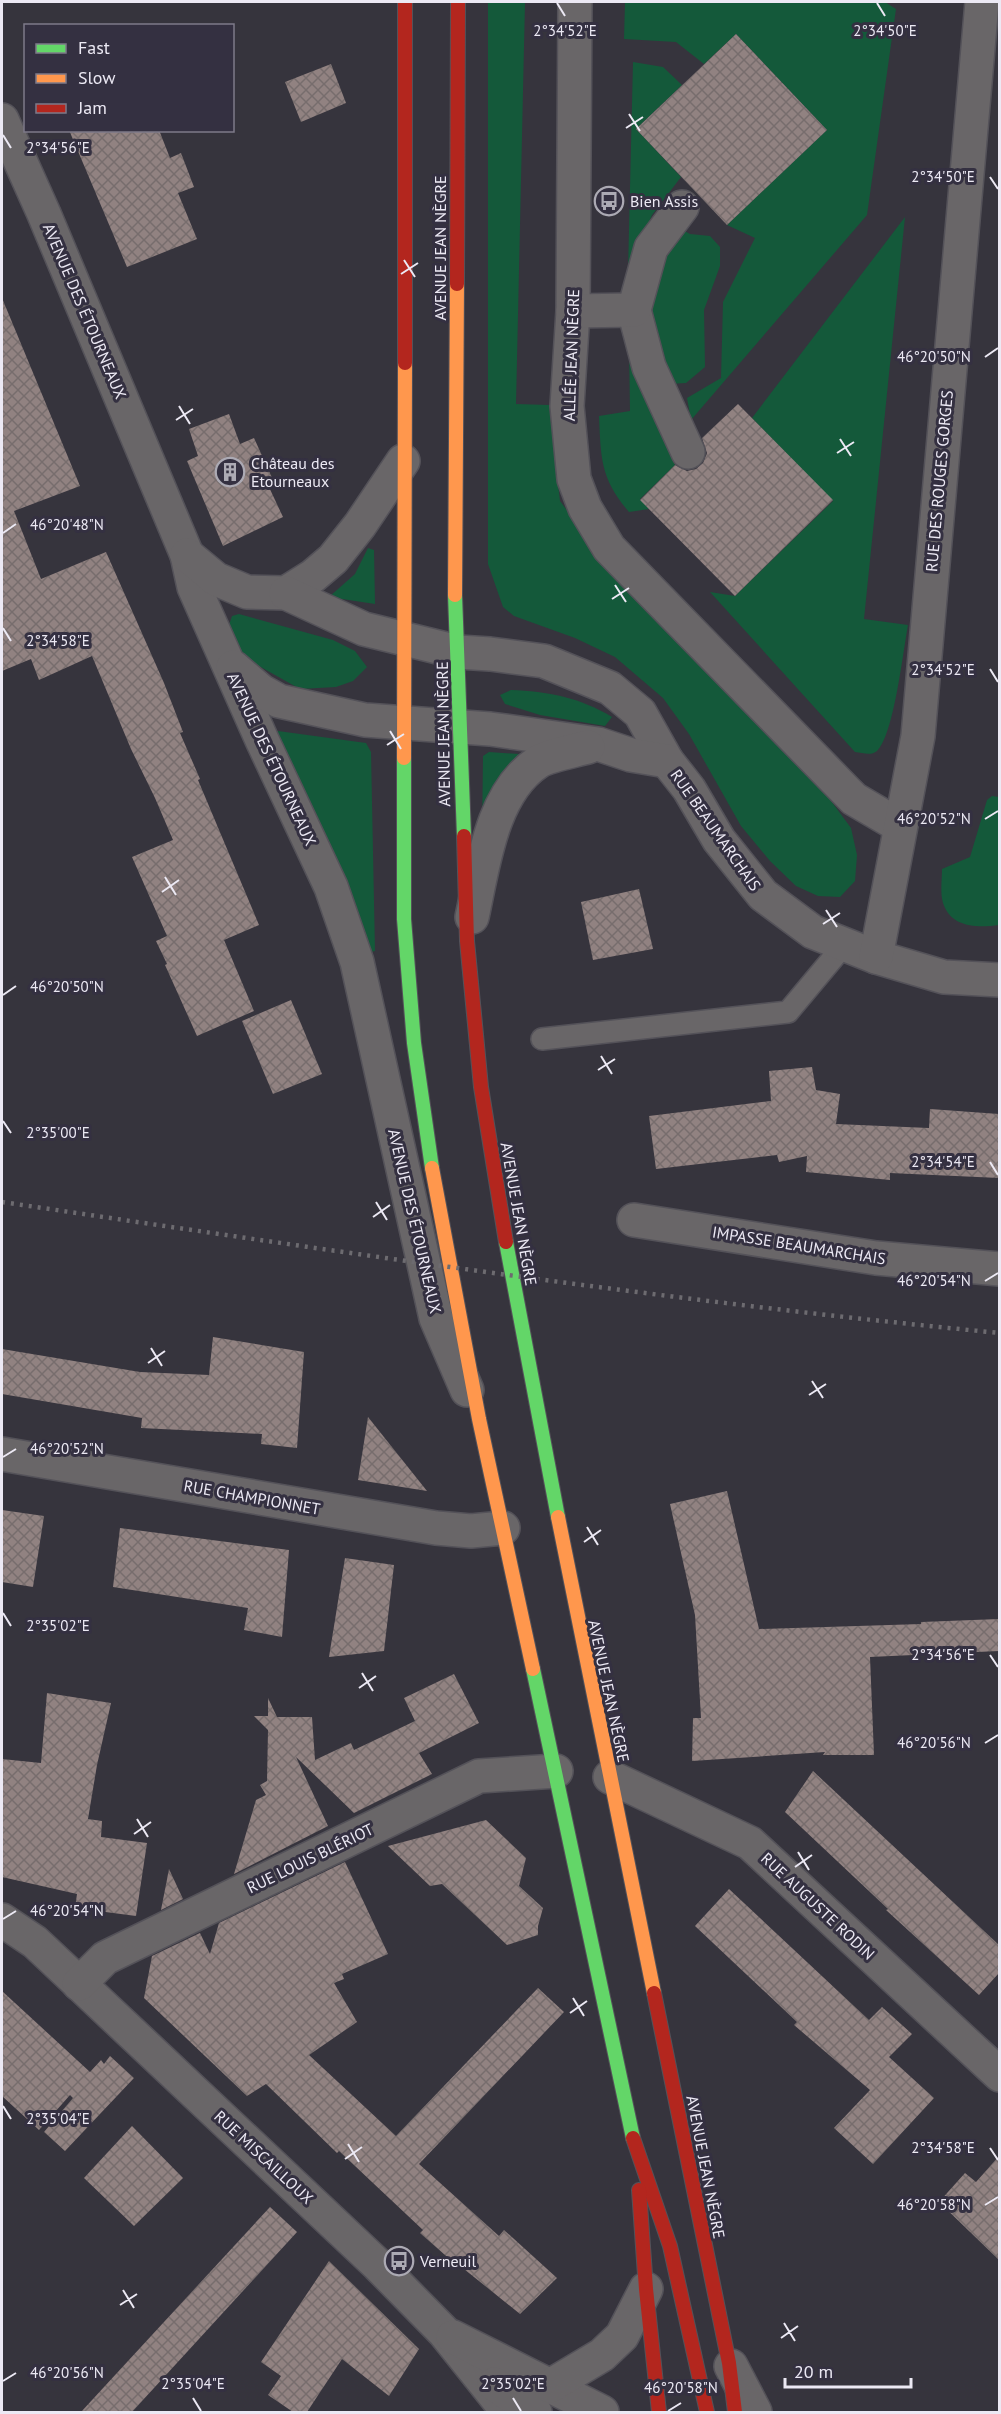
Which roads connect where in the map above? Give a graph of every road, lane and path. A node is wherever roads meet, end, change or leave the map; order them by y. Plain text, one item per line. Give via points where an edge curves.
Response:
1 (405, 2) edge
2 (458, 2) edge
3 (575, 2) edge
4 (982, 2) edge
5 (2, 120) edge
6 (682, 207) dead end
7 (634, 310) junction
8 (573, 311) junction
9 (688, 452) dead end
10 (404, 461) junction
11 (187, 555) junction
12 (286, 593) junction
13 (403, 639) junction
14 (458, 652) junction
15 (228, 664) junction
16 (406, 724) junction
17 (460, 728) junction
18 (598, 744) junction
19 (667, 761) junction
20 (900, 826) junction
21 (467, 941) junction
22 (844, 945) junction
23 (876, 957) junction
24 (999, 980) edge
25 (542, 1039) dead end
26 (634, 1220) dead end
27 (999, 1269) edge
28 (479, 1419) junction
29 (2, 1454) edge
30 (503, 1528) junction
31 (556, 1771) junction
32 (610, 1777) junction
33 (2, 1920) edge
34 (79, 1984) junction
35 (999, 2075) edge
36 (635, 2146) junction
37 (646, 2289) junction
38 (444, 2332) junction
39 (729, 2363) junction
40 (475, 2371) junction
41 (542, 2399) edge
42 (508, 2412) edge
43 (602, 2412) edge
44 (659, 2412) edge
45 (707, 2412) edge
46 (735, 2412) edge
47 (755, 2412) edge

1 - 10 main road
2 - 14 main road, AVENUE JEAN NÈGRE
3 - 8 street, ALLÉE JEAN NÈGRE
4 - 20 street, RUE DES ROUGES GORGES via 918,736
5 - 11 street, AVENUE DES ÉTOURNEAUX
6 - 7 street via 651,248
7 - 8 street
7 - 9 street via 649,367
8 - 20 street, ALLÉE JEAN NÈGRE via 567,406 574,479 585,508 609,548 854,799
10 - 12 street via 333,559
10 - 13 main road
11 - 12 street via 216,579 247,592
11 - 15 street, AVENUE DES ÉTOURNEAUX via 194,587
12 - 13 street, RUE BEAUMARCHAIS via 364,629
13 - 14 street, RUE BEAUMARCHAIS
13 - 16 main road
14 - 17 main road, AVENUE JEAN NÈGRE
14 - 19 street, RUE BEAUMARCHAIS via 544,661 610,688 640,713
15 - 16 street, RUE BEAUMARCHAIS via 279,701 365,720
15 - 28 street, AVENUE DES ÉTOURNEAUX via 331,887 357,962 436,1318
16 - 17 street, RUE BEAUMARCHAIS
16 - 28 main road via 404,919 414,1043 432,1169
17 - 18 street, RUE BEAUMARCHAIS
17 - 21 main road, AVENUE JEAN NÈGRE
18 - 19 street, RUE BEAUMARCHAIS
18 - 21 street via 539,761 514,786 490,834
19 - 22 street, RUE BEAUMARCHAIS via 719,840 763,895 813,932
20 - 23 street, RUE DES ROUGES GORGES
21 - 32 main road, AVENUE JEAN NÈGRE via 481,1087 506,1240
22 - 23 street, RUE BEAUMARCHAIS
22 - 25 lane via 788,1012
23 - 24 street, RUE BEAUMARCHAIS via 944,977
26 - 27 street, IMPASSE BEAUMARCHAIS via 876,1258
28 - 30 main road
29 - 30 street, RUE CHAMPIONNET via 436,1528
30 - 31 main road
31 - 34 street, RUE LOUIS BLÉRIOT via 479,1776 105,1958
31 - 36 main road
32 - 35 street, RUE AUGUSTE RODIN via 750,1843
32 - 39 main road, AVENUE JEAN NÈGRE
33 - 34 street, RUE MISCAILLOUX via 35,1942
34 - 38 street, RUE MISCAILLOUX
36 - 37 main road
36 - 45 main road via 670,2246
37 - 41 street via 622,2336
37 - 44 main road
38 - 40 street, RUE MISCAILLOUX
38 - 41 street
39 - 46 main road, AVENUE JEAN NÈGRE
39 - 47 street
40 - 41 street
40 - 42 street, RUE MISCAILLOUX
41 - 43 street

